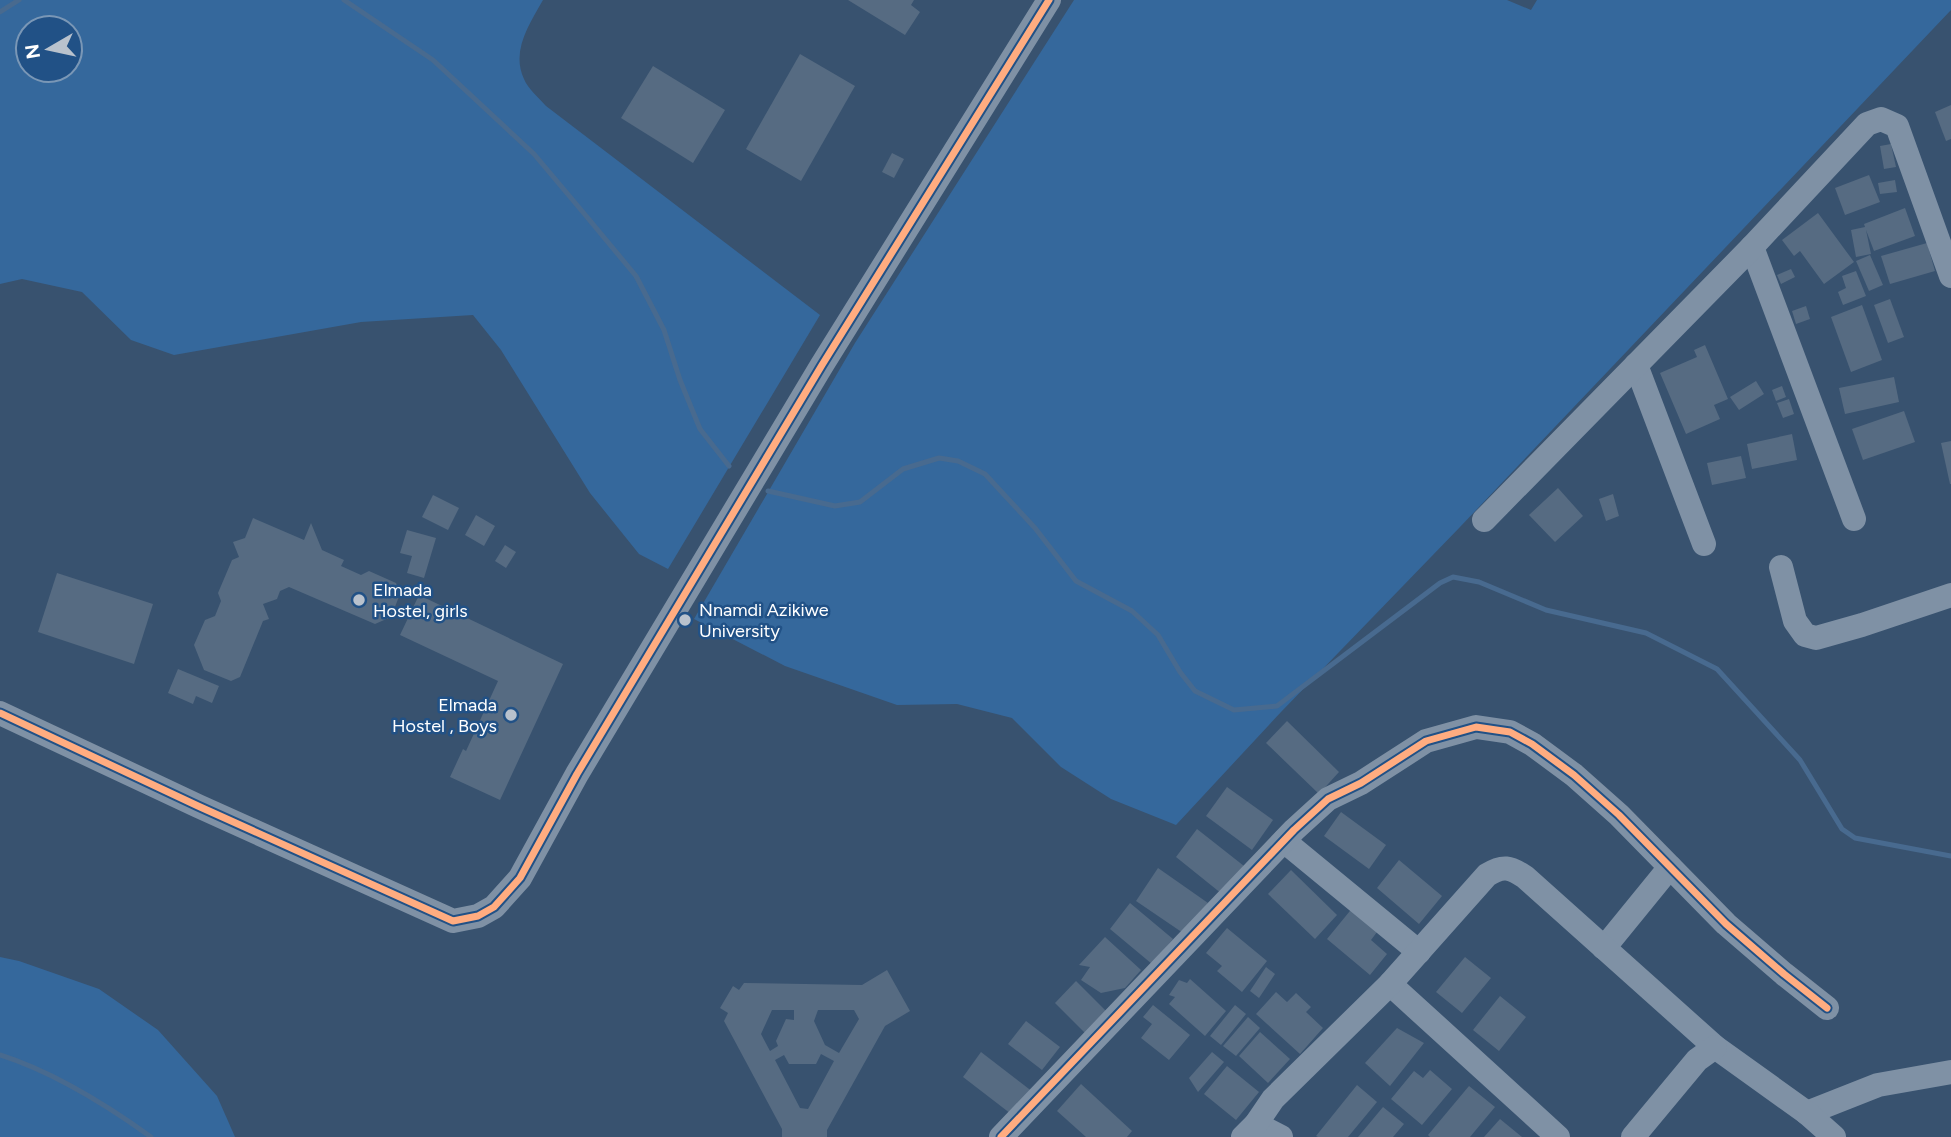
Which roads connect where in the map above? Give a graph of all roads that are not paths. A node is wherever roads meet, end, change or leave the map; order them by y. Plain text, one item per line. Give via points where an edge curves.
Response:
1 (1049, 0) edge
2 (1752, 247) junction
3 (1951, 276) edge
4 (1636, 365) junction
5 (1854, 519) dead end
6 (1485, 520) dead end
7 (1704, 544) dead end
8 (1781, 567) dead end
9 (1951, 595) edge
10 (0, 713) edge
11 (1284, 841) junction
12 (1670, 867) junction
13 (1604, 948) junction
14 (1419, 952) junction
15 (1390, 984) junction
16 (1827, 1008) dead end
17 (1715, 1046) junction
18 (1951, 1072) edge
19 (1807, 1113) junction
20 (1249, 1130) edge
21 (1001, 1137) edge
22 (1281, 1137) edge
23 (1558, 1137) edge
24 (1633, 1137) edge
25 (1834, 1137) edge

1 - 10 street via 814,377 520,878 494,907 453,921
2 - 3 street via 1867,124 1881,119 1898,126
2 - 4 street
2 - 5 street
4 - 6 street
4 - 7 street
8 - 9 street via 1795,621 1805,635 1816,638
11 - 12 street via 1328,799 1426,741 1476,727 1510,732 1532,744 1583,783
11 - 14 street
11 - 21 street
12 - 13 street
12 - 16 street via 1726,924
13 - 14 street via 1525,877 1499,867
13 - 17 street
14 - 15 street
15 - 20 street via 1273,1099
15 - 23 street
17 - 19 street
17 - 24 street via 1697,1060
18 - 19 street via 1878,1085
19 - 25 street
20 - 22 street

